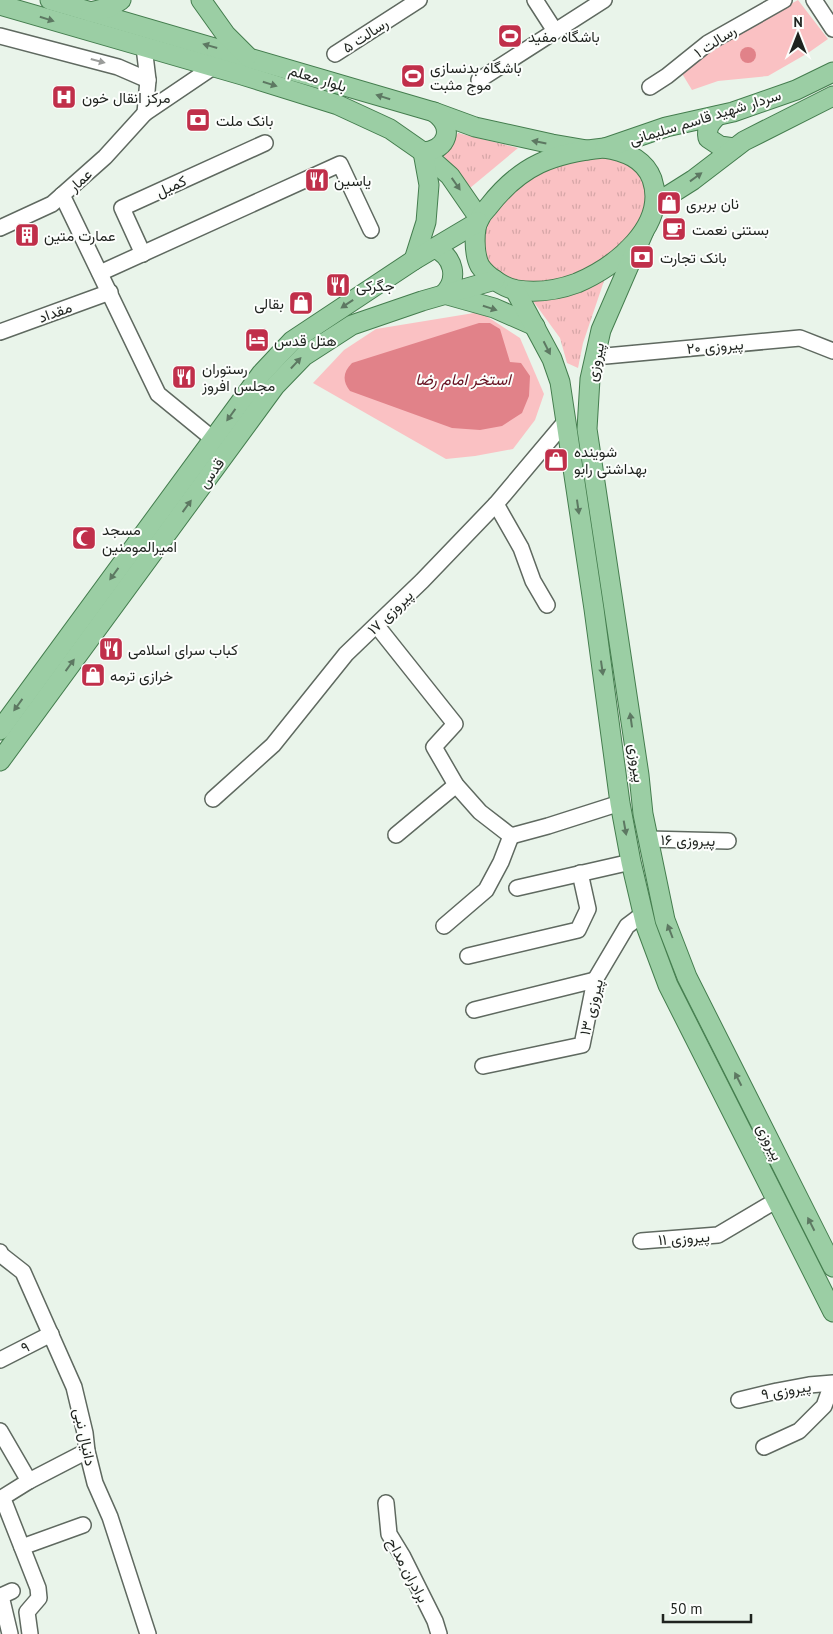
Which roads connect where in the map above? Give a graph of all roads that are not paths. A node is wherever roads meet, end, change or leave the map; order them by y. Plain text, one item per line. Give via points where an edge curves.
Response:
1 (50, 0) edge
2 (121, 0) edge
3 (201, 0) edge
4 (419, 0) edge
5 (535, 0) edge
6 (604, 0) edge
7 (784, 0) edge
8 (814, 0) edge
9 (0, 5) edge
10 (92, 12) junction
11 (833, 29) edge
12 (555, 31) junction
13 (0, 36) edge
14 (144, 47) junction
15 (335, 54) dead end
16 (248, 57) junction
17 (213, 67) junction
18 (832, 72) edge
19 (148, 80) junction
20 (479, 80) dead end
21 (650, 87) dead end
22 (833, 96) edge
23 (434, 112) junction
24 (146, 113) junction
25 (717, 116) junction
26 (265, 143) dead end
27 (734, 148) junction
28 (595, 149) junction
29 (423, 152) junction
30 (62, 195) junction
31 (655, 204) junction
32 (478, 220) junction
33 (0, 228) edge
34 (370, 230) dead end
35 (644, 231) junction
36 (434, 248) junction
37 (143, 254) junction
38 (414, 260) junction
39 (100, 273) junction
40 (495, 280) junction
41 (515, 290) junction
42 (110, 292) junction
43 (444, 294) junction
44 (535, 326) junction
45 (0, 332) edge
46 (833, 351) edge
47 (595, 357) junction
48 (565, 422) junction
49 (213, 439) junction
50 (496, 504) junction
51 (547, 605) dead end
52 (377, 626) junction
53 (0, 730) edge
54 (0, 761) edge
55 (456, 785) junction
56 (213, 799) dead end
57 (620, 804) junction
58 (396, 835) dead end
59 (511, 836) junction
60 (648, 839) junction
61 (728, 841) dead end
62 (631, 862) junction
63 (580, 873) junction
64 (517, 888) dead end
65 (643, 914) junction
66 (444, 926) dead end
67 (468, 956) dead end
68 (595, 980) junction
69 (474, 1010) dead end
70 (482, 1066) dead end
71 (759, 1120) junction
72 (741, 1129) junction
73 (777, 1200) junction
74 (641, 1241) dead end
75 (0, 1252) edge
76 (833, 1267) edge
77 (833, 1312) edge
78 (51, 1334) junction
79 (0, 1360) edge
80 (832, 1383) edge
81 (740, 1400) dead end
82 (0, 1431) edge
83 (764, 1447) dead end
84 (86, 1451) junction
85 (29, 1481) junction
86 (2, 1499) edge
87 (386, 1503) dead end
88 (83, 1525) dead end
89 (22, 1547) junction
90 (12, 1591) dead end
91 (10, 1634) edge
92 (30, 1634) edge
93 (148, 1634) edge
94 (439, 1634) edge

1 - 10 main road, بلوار معلم
2 - 10 main road
3 - 16 main road via 226,35
4 - 15 street, رسالت ۵
5 - 12 street
6 - 12 street
7 - 21 street, رسالت ۱ via 708,43
8 - 11 street
9 -> 14 main road, بلوار معلم
16 -> 10 main road, بلوار معلم
12 - 20 street
13 -> 19 street via 118,67
14 - 17 main road, بلوار معلم
14 - 19 street
23 -> 16 main road, بلوار معلم
17 - 24 street, عمار
17 -> 29 main road, بلوار معلم via 338,105 390,129
18 - 25 main road, سردار شهید قاسم سلیمانی via 796,90
19 - 24 street
22 - 27 main road
28 -> 23 main road, بلوار معلم via 552,144 475,127
23 - 29 main road via 445,124 444,141 439,147
24 - 30 street, عمار via 105,157
25 - 27 main road via 710,123 708,138 720,146
25 - 28 main road, سردار شهید قاسم سلیمانی via 666,127
26 - 37 street, کمیل via 122,208
31 -> 27 main road
28 - 31 main road via 628,154 640,162 650,174
28 - 32 main road via 553,157 518,176
29 -> 32 main road, بلوار معلم via 450,176
29 - 38 main road via 429,185 426,222
30 - 33 street, عمار via 52,204
30 - 39 street
31 - 35 main road
32 - 36 main road, قدس
32 - 40 main road via 475,251 480,265
34 - 37 street via 340,164
35 - 41 main road via 611,264 576,283 555,289
35 - 47 main road, پیروزی via 601,330
36 - 38 main road, قدس
36 - 43 main road via 444,253 452,267 453,279
37 - 39 street
38 -> 49 main road, قدس via 292,341 261,374
39 - 42 street
40 - 41 main road
40 - 43 main road, قدس
41 - 44 main road, پیروزی
42 - 45 street, مقداد
42 - 49 street via 158,394
43 -> 44 main road via 494,308
54 -> 43 main road, قدس via 275,386 304,356 352,324
44 -> 48 main road, پیروزی via 560,382
46 - 47 street, پیروزی ۲۰ via 800,338
60 -> 47 main road, پیروزی via 587,429 590,379
48 - 50 street, پیروزی ۱۷
48 -> 57 main road, پیروزی
49 -> 53 main road, قدس
50 - 51 street
50 - 52 street, پیروزی ۱۷
52 - 55 street via 455,724 434,747
52 - 56 street, پیروزی ۱۷ via 346,654 273,745
55 - 58 street
55 - 59 street via 480,812
57 - 59 street
57 -> 62 main road, پیروزی
59 - 66 street via 486,890
60 - 61 street, پیروزی ۱۶
71 -> 60 main road, پیروزی via 687,977 666,920
62 - 63 street
62 - 65 main road, پیروزی
63 - 64 street
63 - 67 street via 588,909 578,930
65 - 68 street, پیروزی ۱۳ via 626,926
65 - 72 main road, پیروزی via 668,985
68 - 69 street
68 - 70 street, پیروزی ۱۳ via 582,1045
71 - 72 main road
76 -> 71 main road, پیروزی
72 - 73 main road, پیروزی
73 - 74 street, پیروزی ۱۱ via 718,1236
73 - 77 main road, پیروزی
75 - 78 street, دانیال نبی via 23,1272
78 - 79 street, ۹
78 - 84 street, دانیال نبی via 74,1388
80 - 81 street, پیروزی ۹
80 - 83 street via 824,1406 798,1431
82 - 85 street
84 - 85 street
84 - 93 street, دانیال نبی
85 - 86 street
86 - 89 street
87 - 94 street, برادران مداح via 389,1534 406,1562
88 - 89 street
89 - 92 street via 39,1598 27,1612
90 - 91 street via 1,1596

